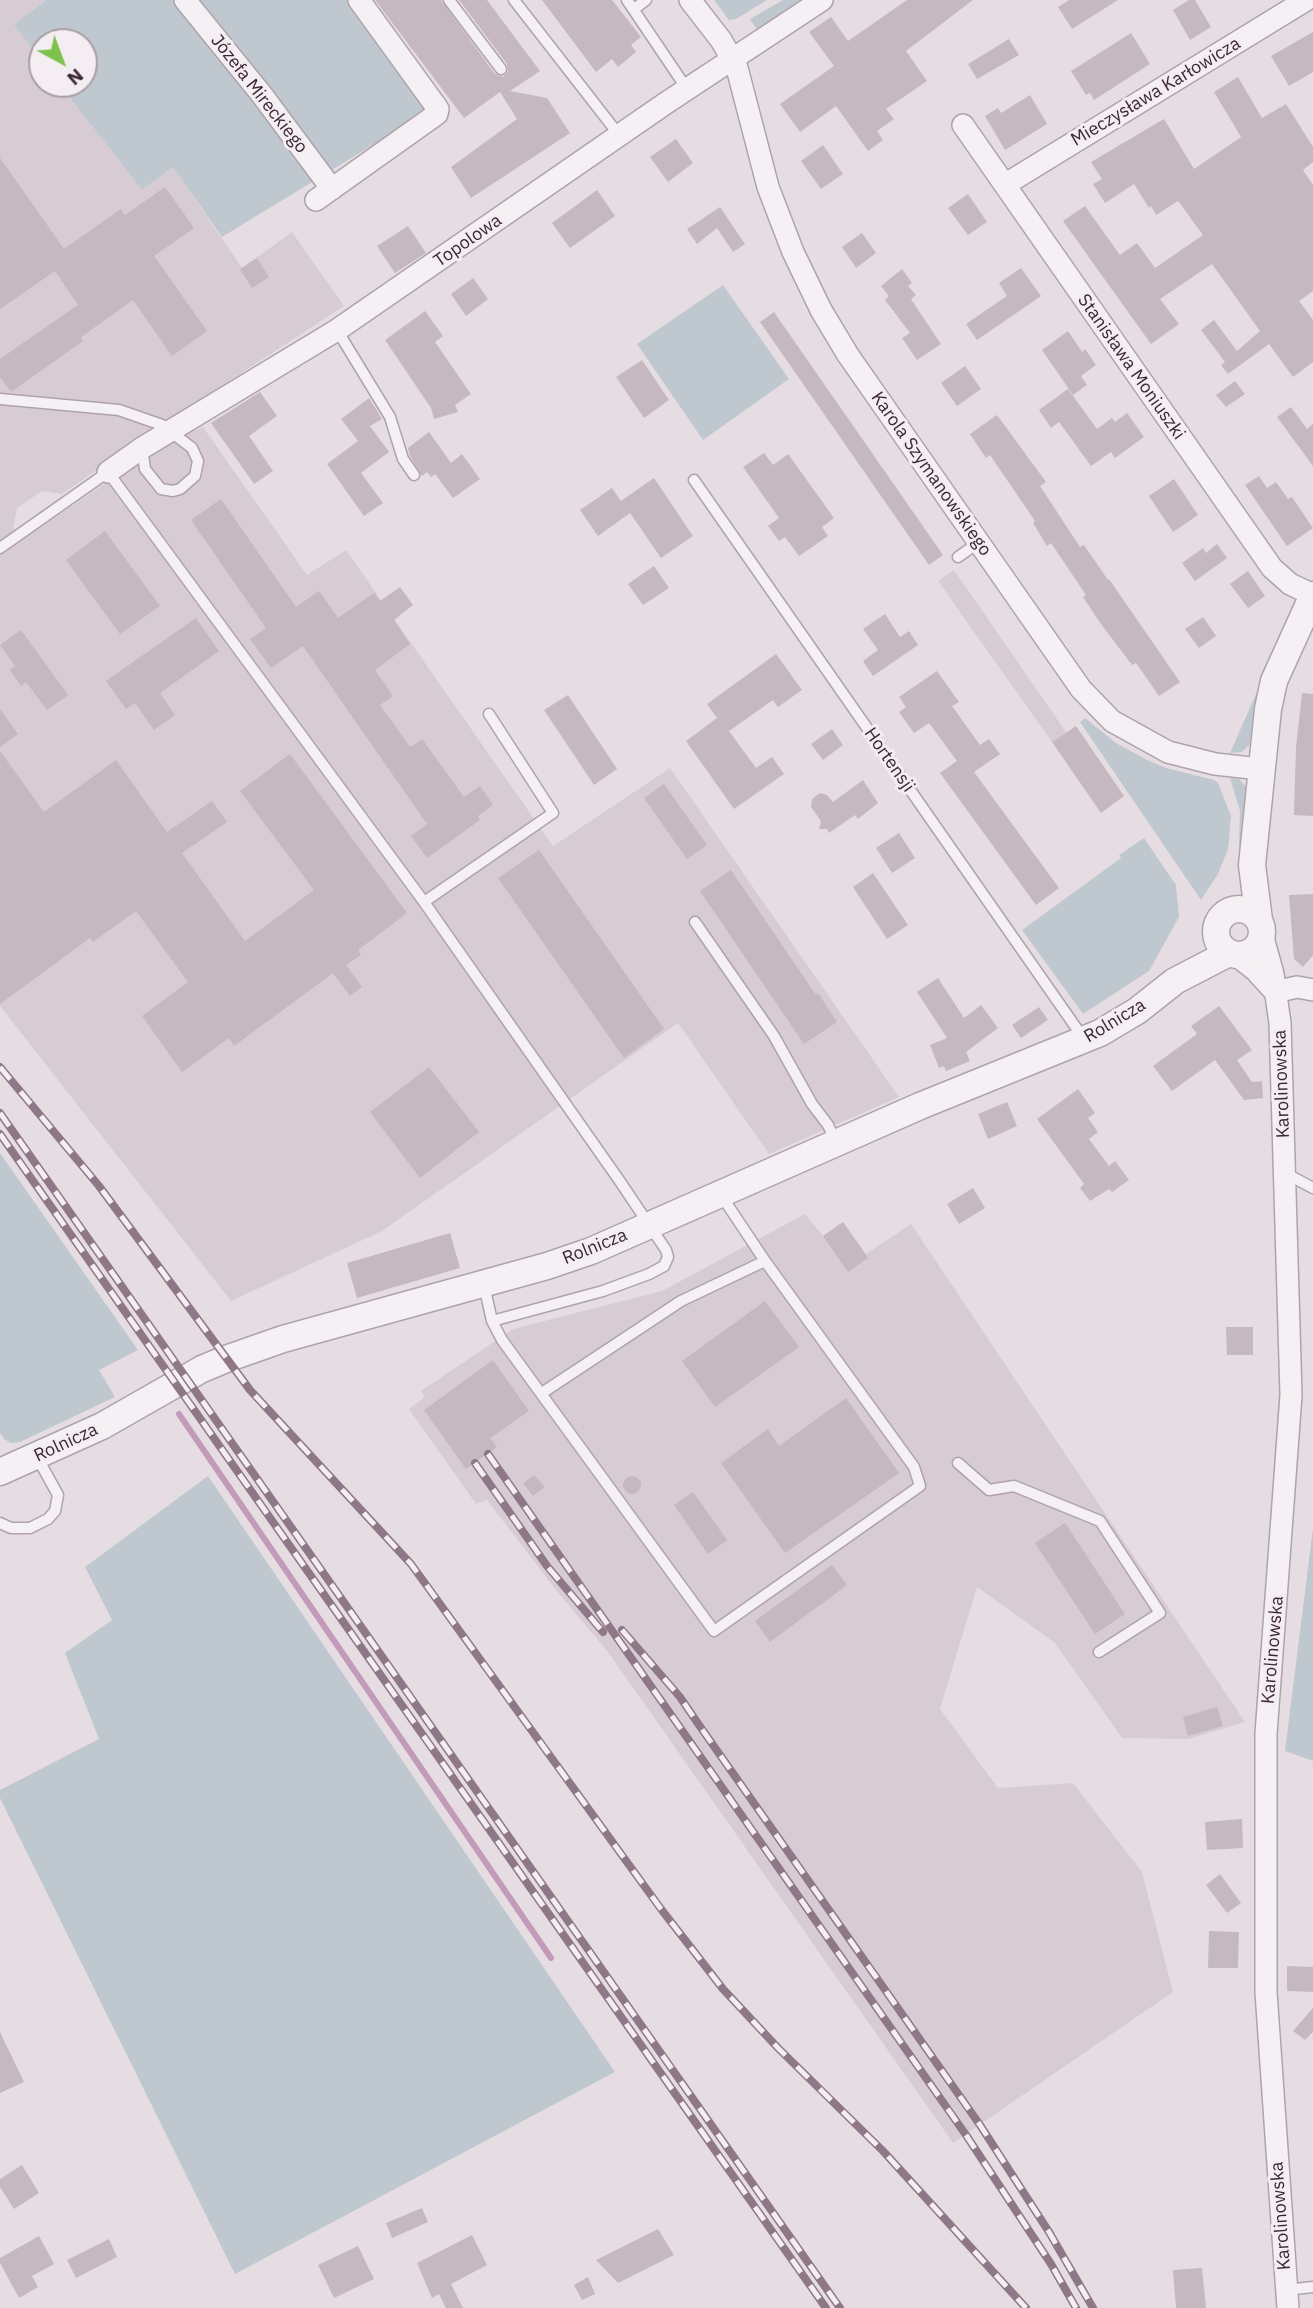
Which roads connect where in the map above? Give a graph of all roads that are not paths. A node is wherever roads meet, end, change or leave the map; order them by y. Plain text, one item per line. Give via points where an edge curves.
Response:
1 (185, 0) edge
2 (359, 0) edge
3 (449, 0) edge
4 (514, 0) edge
5 (646, 0) edge
6 (690, 0) edge
7 (822, 0) edge
8 (1306, 0) edge
9 (630, 4) edge
10 (732, 59) junction
11 (501, 69) dead end
12 (687, 89) junction
13 (963, 125) dead end
14 (619, 135) junction
15 (1006, 184) junction
16 (337, 330) junction
17 (0, 399) edge
18 (169, 432) junction
19 (142, 448) junction
20 (108, 472) junction
21 (414, 475) dead end
22 (694, 480) dead end
23 (978, 542) junction
24 (0, 548) edge
25 (958, 556) dead end
26 (1313, 595) edge
27 (489, 714) dead end
28 (1260, 769) junction
29 (1252, 865) junction
30 (424, 902) junction
31 (1221, 921) junction
32 (695, 922) dead end
33 (1260, 927) junction
34 (1233, 954) junction
35 (1175, 981) junction
36 (1313, 990) edge
37 (1275, 992) junction
38 (1082, 1041) junction
39 (836, 1143) junction
40 (1285, 1173) junction
41 (1313, 1188) edge
42 (720, 1194) junction
43 (650, 1224) junction
44 (765, 1261) junction
45 (484, 1283) junction
46 (492, 1321) junction
47 (542, 1393) junction
48 (37, 1457) junction
49 (958, 1463) dead end
50 (1, 1470) edge
51 (0, 1523) edge
52 (1098, 1653) dead end
53 (1313, 2287) edge
54 (1287, 2299) edge

1 - 2 street, Józefa Mireckiego via 262,95 324,194 438,114
3 - 11 lane
4 - 14 lane
5 - 9 lane
6 - 10 street, Karola Szymanowskiego
7 - 10 street, Topolowa
8 - 15 street, Mieczysława Karłowicza
9 - 12 lane
10 - 12 street, Topolowa
10 - 23 street, Karola Szymanowskiego via 768,187 814,296 848,355
12 - 14 street, Topolowa
13 - 15 street, Stanisława Moniuszki
14 - 16 street, Topolowa
15 - 26 street, Stanisława Moniuszki via 1272,568
16 - 18 street, Topolowa
16 - 21 lane via 390,418 403,459
17 - 18 lane via 119,410 162,425
18 - 19 street, Topolowa
18 - 19 lane via 192,447 198,461 195,476 180,489 167,491 155,484 145,469
19 - 20 street, Topolowa
20 - 24 lane
20 - 30 lane
22 - 38 lane, Hortensji
23 - 25 lane
23 - 28 street, Karola Szymanowskiego via 1081,689 1112,721 1183,757
26 - 28 street, Karolinowska via 1274,681
27 - 30 lane via 553,813
28 - 29 street, Karolinowska
29 - 31 street, Karolinowska
29 - 33 street, Karolinowska
30 - 43 lane
31 - 33 street via 1241,909 1248,910
31 - 34 street via 1219,943
31 - 35 street, Rolnicza
32 - 39 lane via 774,1036
33 - 34 street via 1260,941 1251,952
33 - 37 street, Karolinowska
34 - 35 street, Rolnicza
34 - 37 street
35 - 38 street, Rolnicza via 1123,1020
36 - 37 street via 1297,987
37 - 40 street, Karolinowska
38 - 39 street, Rolnicza
39 - 42 street, Rolnicza
40 - 41 lane
40 - 54 street, Karolinowska via 1291,1395 1266,1734 1266,1992
42 - 43 street, Rolnicza
42 - 44 lane
43 - 45 street, Rolnicza via 577,1256
43 - 46 lane via 668,1257 664,1266 603,1291
44 - 47 lane via 681,1301
44 - 47 lane via 914,1467 920,1486 714,1631
45 - 46 lane
45 - 48 street, Rolnicza via 226,1359
46 - 47 lane
48 - 50 street, Rolnicza
48 - 51 lane via 58,1495 55,1511 30,1528
49 - 52 lane via 989,1490 1014,1486 1100,1521 1160,1613
53 - 54 lane

